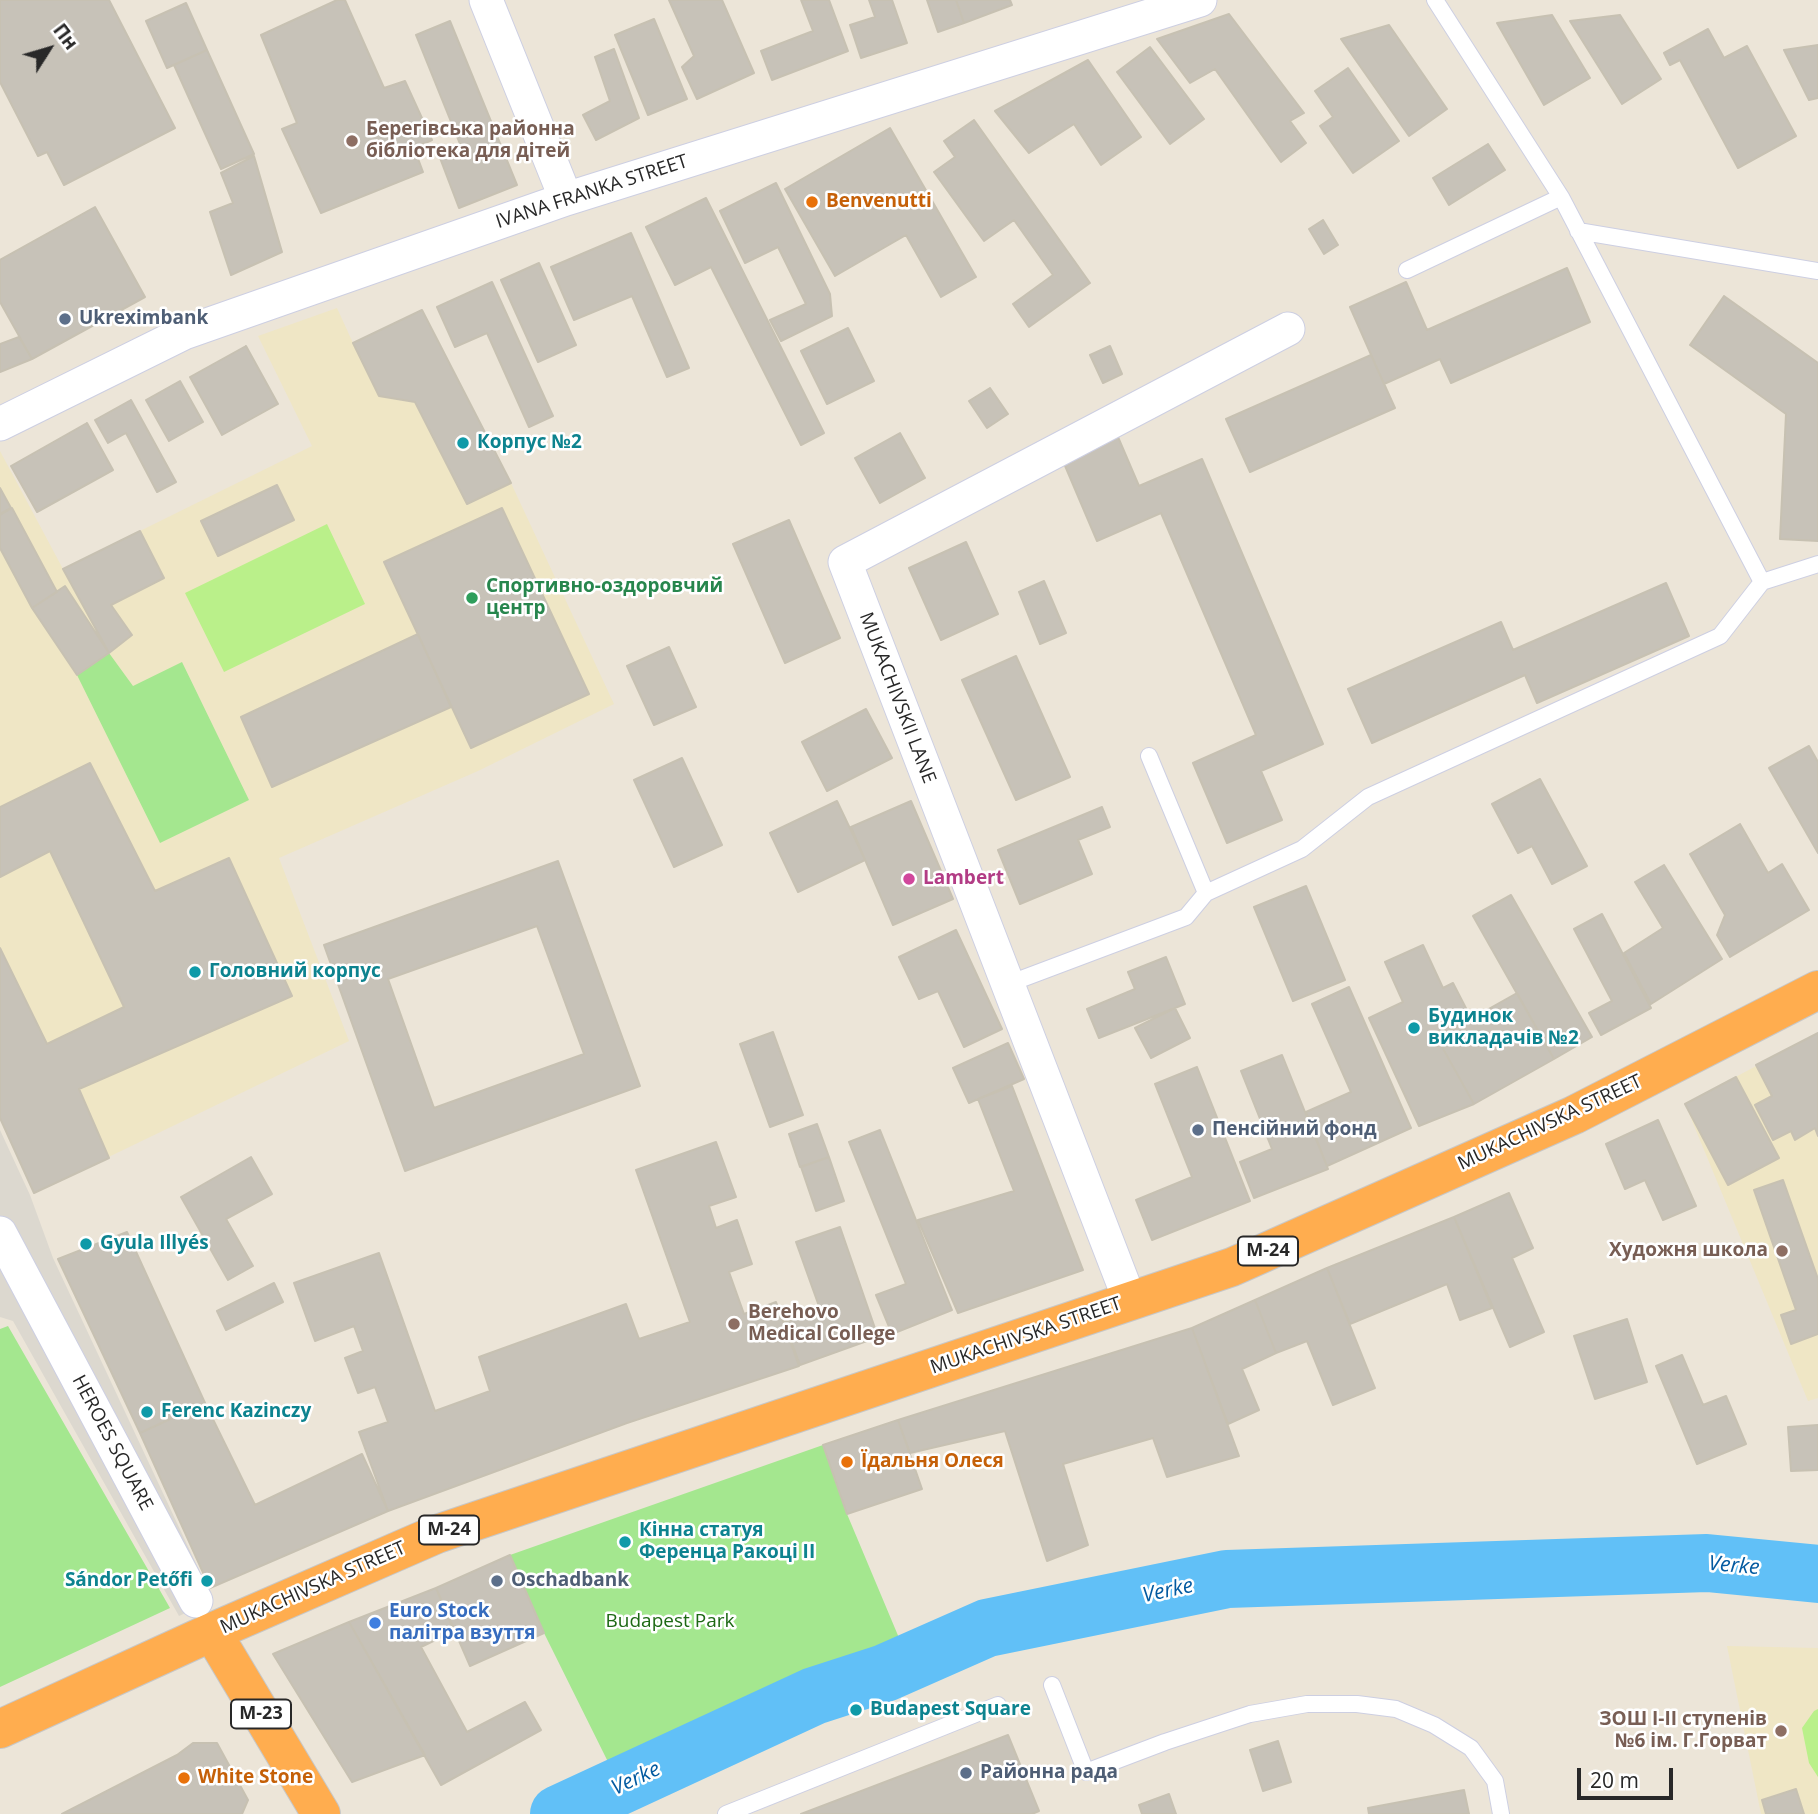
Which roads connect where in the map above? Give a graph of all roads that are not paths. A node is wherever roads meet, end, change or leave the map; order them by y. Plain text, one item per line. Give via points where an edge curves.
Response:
1 (486, 0) edge
2 (1200, 0) edge
3 (1435, 0) edge
4 (1561, 197) junction
5 (566, 199) junction
6 (1578, 231) junction
7 (1406, 270) dead end
8 (1818, 271) edge
9 (1288, 330) dead end
10 (0, 425) edge
11 (1818, 564) edge
12 (1762, 582) junction
13 (1149, 755) dead end
14 (1206, 893) junction
15 (1008, 984) junction
16 (1818, 990) edge
17 (0, 1233) edge
18 (1130, 1301) junction
19 (204, 1617) junction
20 (1052, 1685) dead end
21 (998, 1704) dead end
22 (0, 1729) edge
23 (316, 1805) edge
24 (726, 1814) edge
25 (1500, 1814) edge

1 - 5 street
2 - 5 street, IVANA FRANKA STREET
3 - 4 lane
4 - 6 lane
4 - 7 lane
5 - 10 street, IVANA FRANKA STREET via 184,333
6 - 8 lane
6 - 12 lane
9 - 15 street, MUKACHIVSKII LANE via 845,562
11 - 12 lane
12 - 14 lane via 1720,636 1368,797 1302,849
13 - 14 lane
14 - 15 lane via 1186,917
15 - 18 street, MUKACHIVSKII LANE
16 - 18 highway, MUKACHIVSKA STREET / М-24 via 1574,1115 1232,1267
17 - 19 street, HEROES SQUARE
18 - 19 highway, MUKACHIVSKA STREET / М-24
19 - 22 highway, М-24
19 - 23 highway, М-23
20 - 25 lane via 1086,1772 1250,1714 1307,1704 1357,1704 1396,1709 1471,1748 1495,1781
21 - 24 lane

